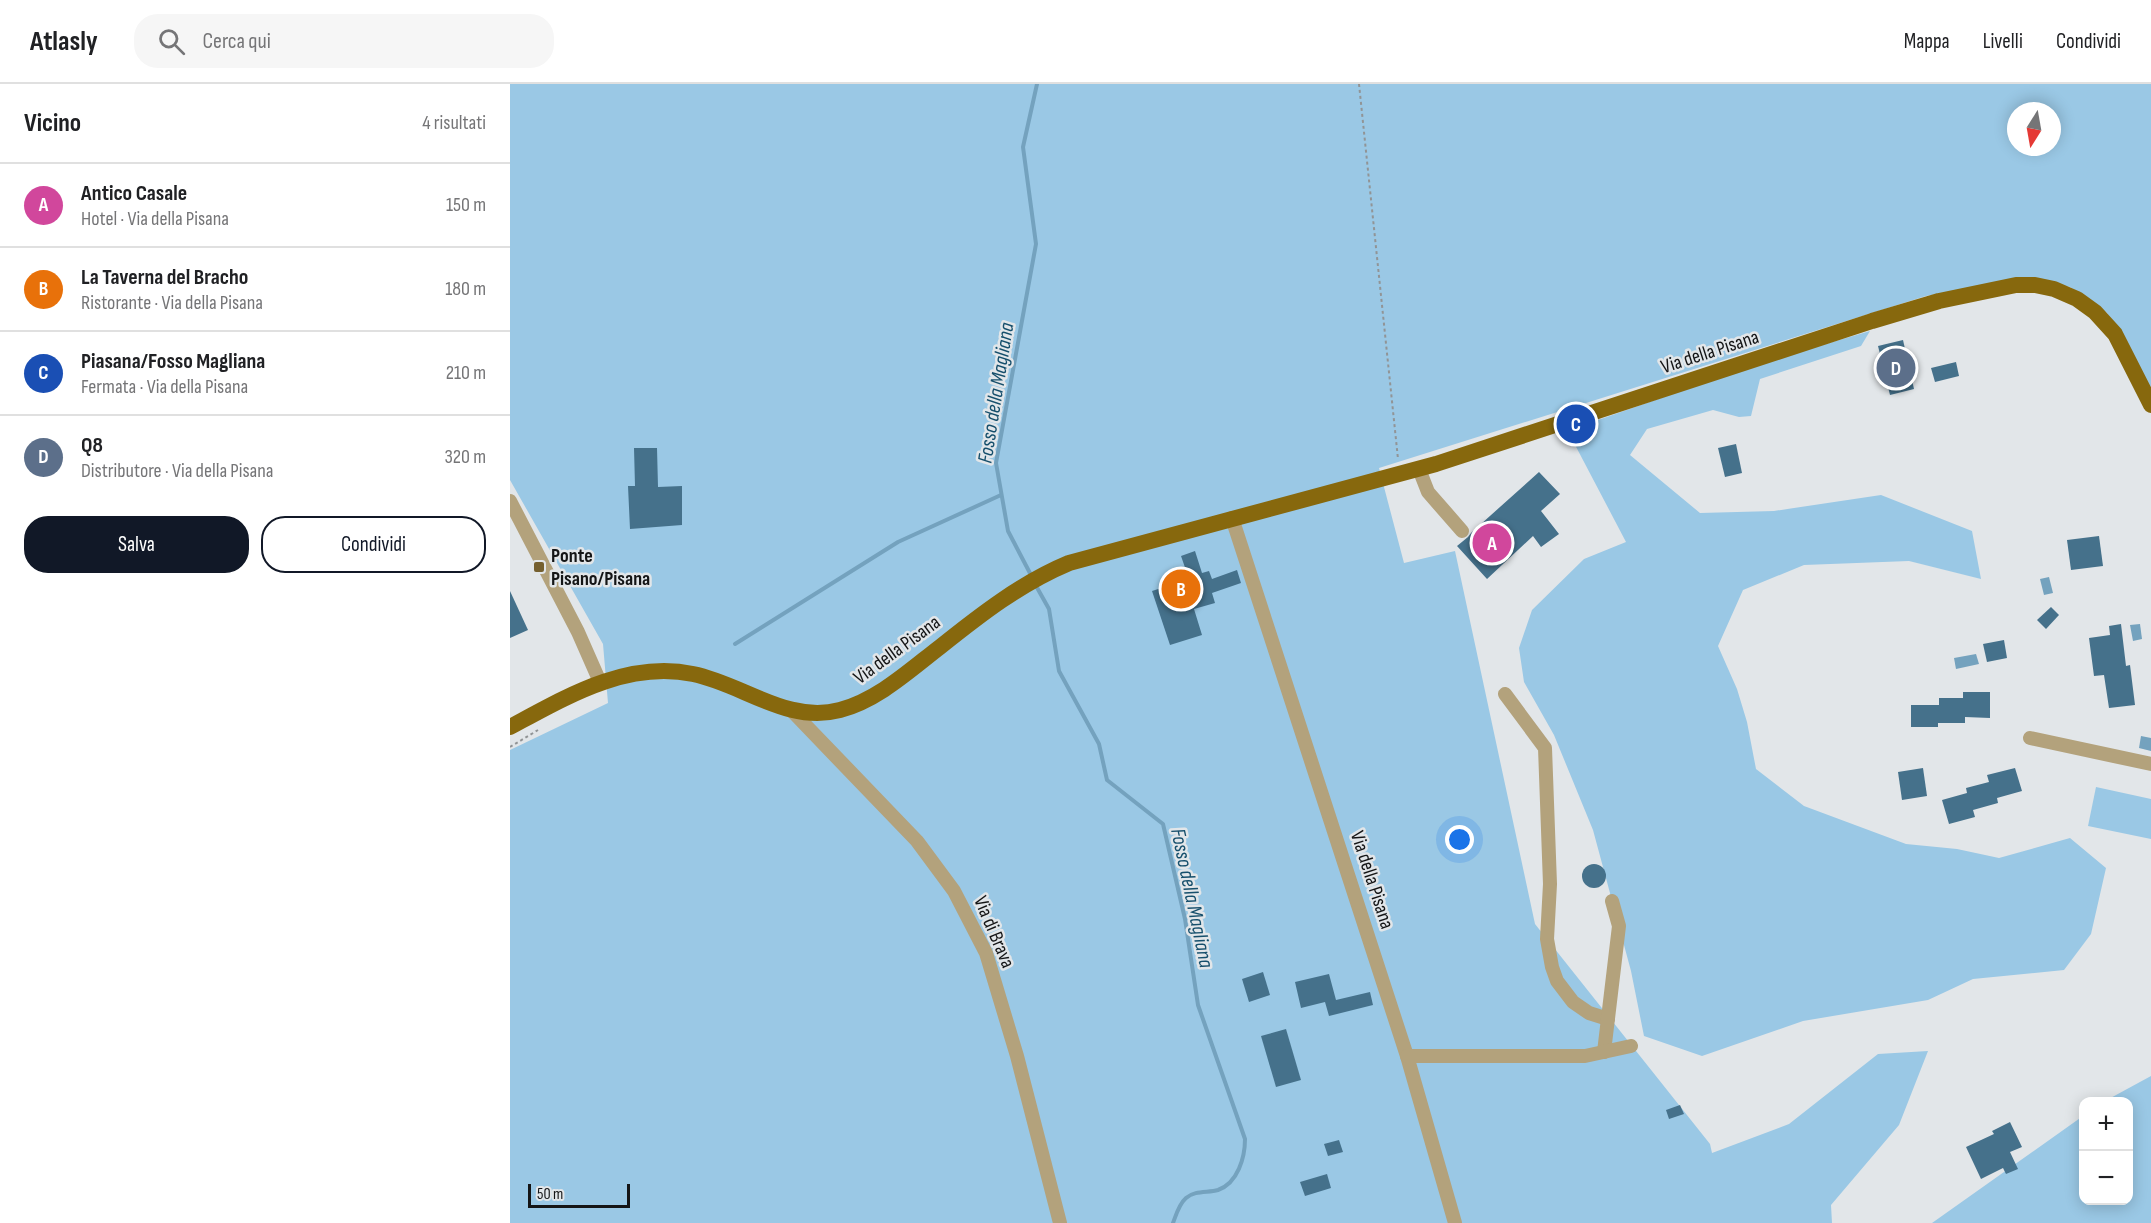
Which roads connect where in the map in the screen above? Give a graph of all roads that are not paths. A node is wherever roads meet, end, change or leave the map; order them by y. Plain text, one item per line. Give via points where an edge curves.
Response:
1 (2151, 405) edge
2 (1419, 469) junction
3 (510, 501) edge
4 (1232, 518) junction
5 (1462, 531) dead end
6 (600, 682) junction
7 (1505, 694) dead end
8 (792, 711) junction
9 (510, 727) edge
10 (2030, 738) dead end
11 (2151, 764) edge
12 (1612, 901) dead end
13 (1608, 1018) junction
14 (1630, 1046) dead end
15 (1604, 1052) junction
16 (1407, 1056) junction
17 (1060, 1223) edge
18 (1455, 1223) edge

1 - 2 main road, Via della Pisana via 2115,334 2095,312 2054,290 2016,285 1939,301 1872,321
2 - 4 main road, Via della Pisana
2 - 5 street via 1432,497
3 - 6 street
4 - 8 main road, Via della Pisana via 1069,563 1015,591 865,700 831,712
4 - 16 street, Via della Pisana
6 - 8 main road, Via della Pisana via 640,672 683,672
6 - 9 main road, Via della Pisana
7 - 13 street via 1545,748 1550,884 1547,939 1552,968 1573,1002 1589,1013
8 - 17 street, Via di Brava via 917,841 954,891 986,953
10 - 11 street
12 - 13 street via 1619,926
13 - 15 street
14 - 15 street
15 - 16 street via 1585,1056
16 - 18 street, Via della Pisana

